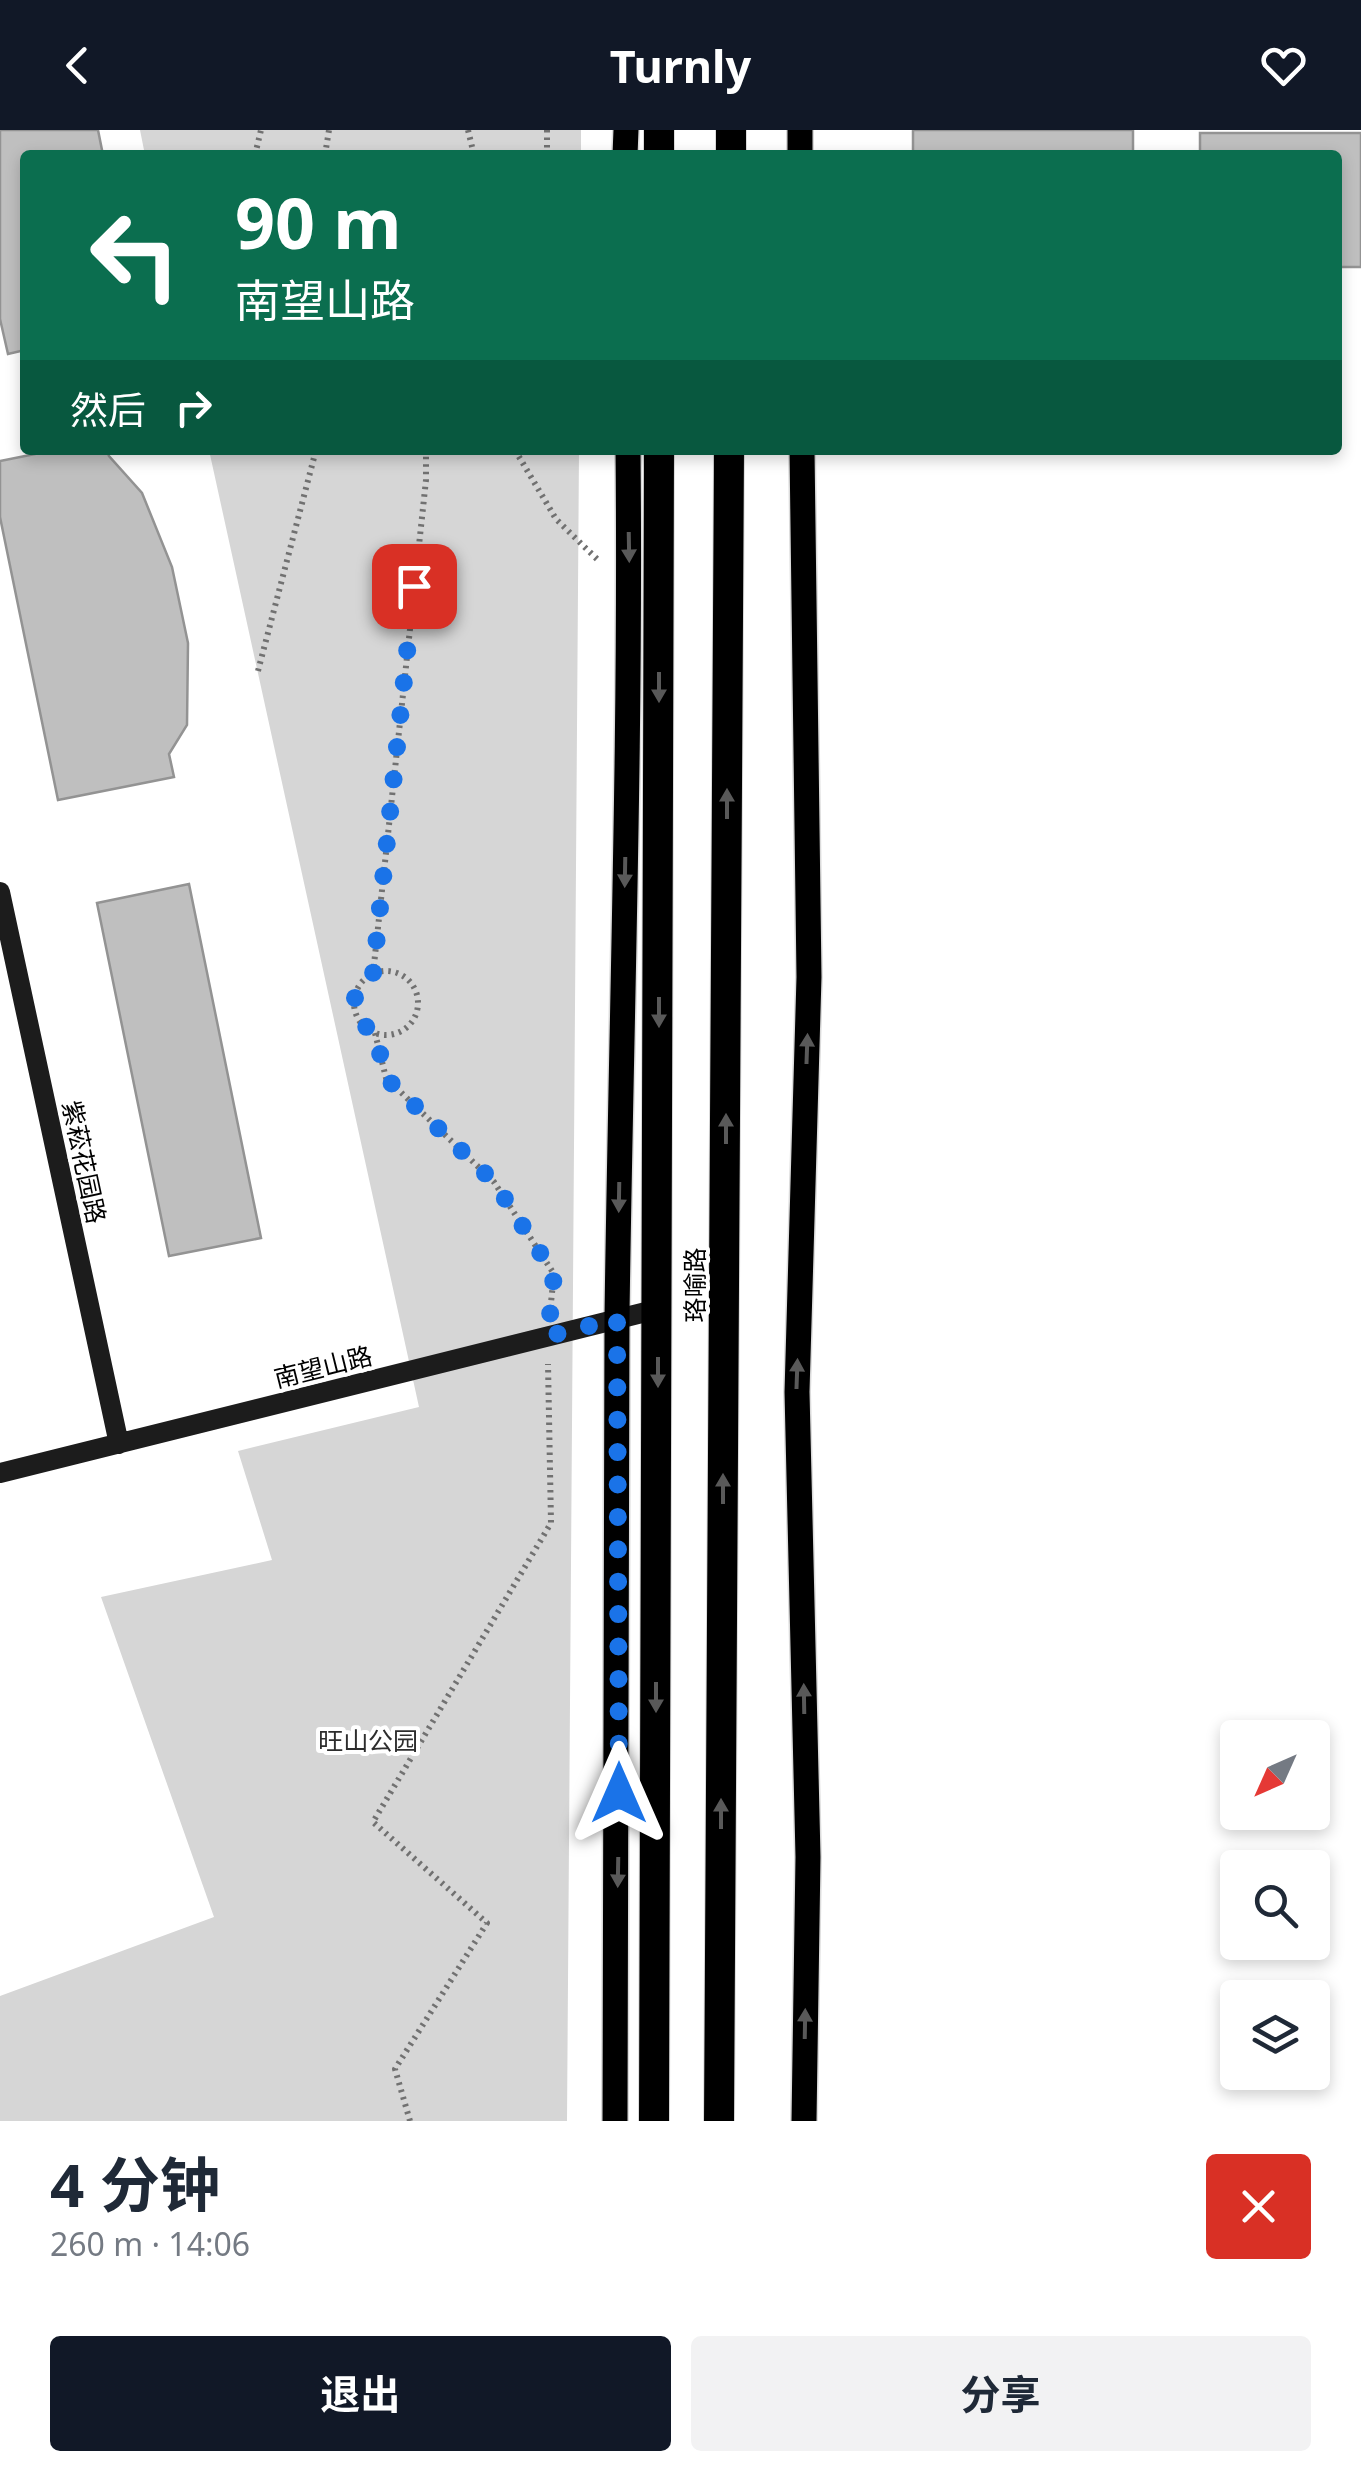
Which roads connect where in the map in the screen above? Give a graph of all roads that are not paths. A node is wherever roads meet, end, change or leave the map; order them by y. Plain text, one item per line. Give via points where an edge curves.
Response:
1 (628, 455) edge
2 (659, 455) edge
3 (729, 455) edge
4 (802, 455) edge
5 (0, 892) edge
6 (658, 1309) junction
7 (617, 1319) junction
8 (118, 1444) junction
9 (0, 1473) edge
10 (616, 2121) edge
11 (654, 2121) edge
12 (719, 2121) edge
13 (804, 2121) edge

1 -> 7 main road
2 -> 6 highway, 珞喻路
12 -> 3 highway, 珞喻路
13 -> 4 main road via 808,1857 797,1392 809,977
5 - 8 street, 紫菘花园路
6 - 7 street, 南望山路
6 -> 11 highway, 珞喻路
7 - 8 street, 南望山路
7 -> 10 main road
8 - 9 street, 南望山路

